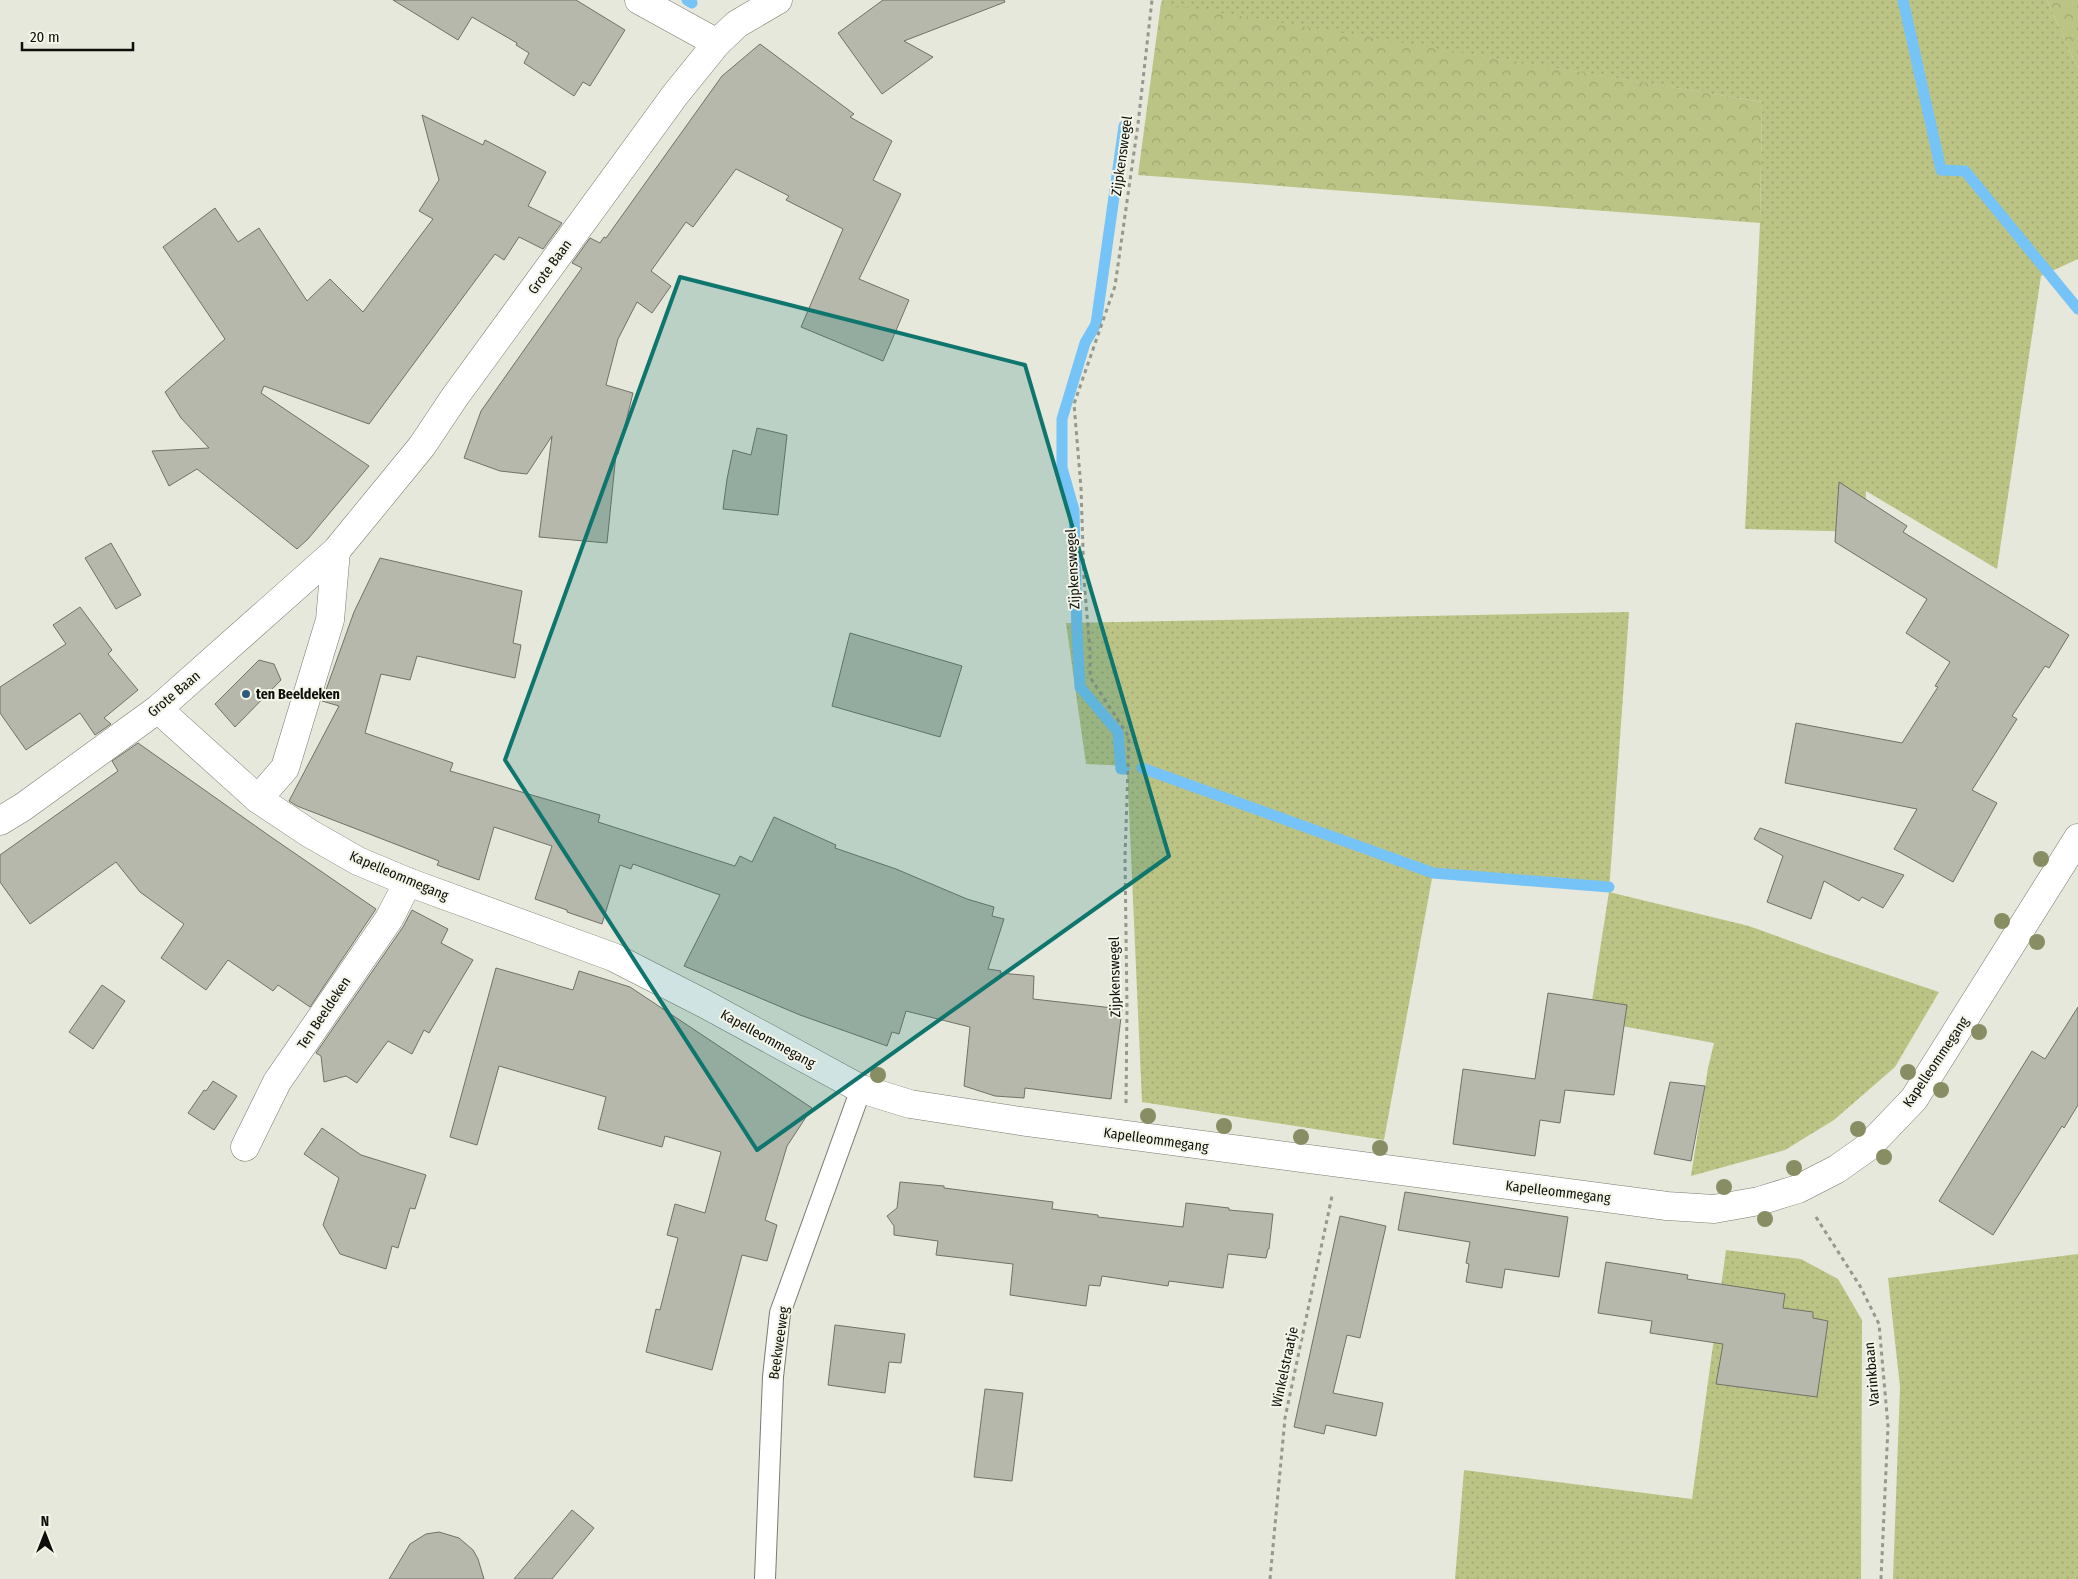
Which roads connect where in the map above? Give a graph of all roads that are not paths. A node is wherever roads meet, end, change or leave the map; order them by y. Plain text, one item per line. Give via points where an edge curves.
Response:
1 (639, 0) edge
2 (778, 0) edge
3 (718, 43) junction
4 (336, 551) junction
5 (158, 709) junction
6 (258, 799) junction
7 (0, 821) edge
8 (2078, 838) edge
9 (408, 882) junction
10 (861, 1089) junction
11 (245, 1147) dead end
12 (765, 1579) edge

1 - 3 street
2 - 3 street, Grote Baan via 737,24
3 - 4 street, Grote Baan via 676,95 422,446
4 - 5 street, Grote Baan
4 - 6 street via 330,620 285,768
5 - 6 street, Kapelleommegang
5 - 7 street, Grote Baan via 23,808
6 - 9 street, Kapelleommegang via 308,833 358,861
8 - 10 street, Kapelleommegang via 1914,1099 1868,1147 1837,1169 1798,1188 1759,1201 1722,1208 1667,1206 1126,1136 910,1104
9 - 10 street, Kapelleommegang via 613,957
9 - 11 street, Ten Beeldeken via 389,919 277,1082
10 - 12 lane, Beekweeweg via 780,1313 773,1377

